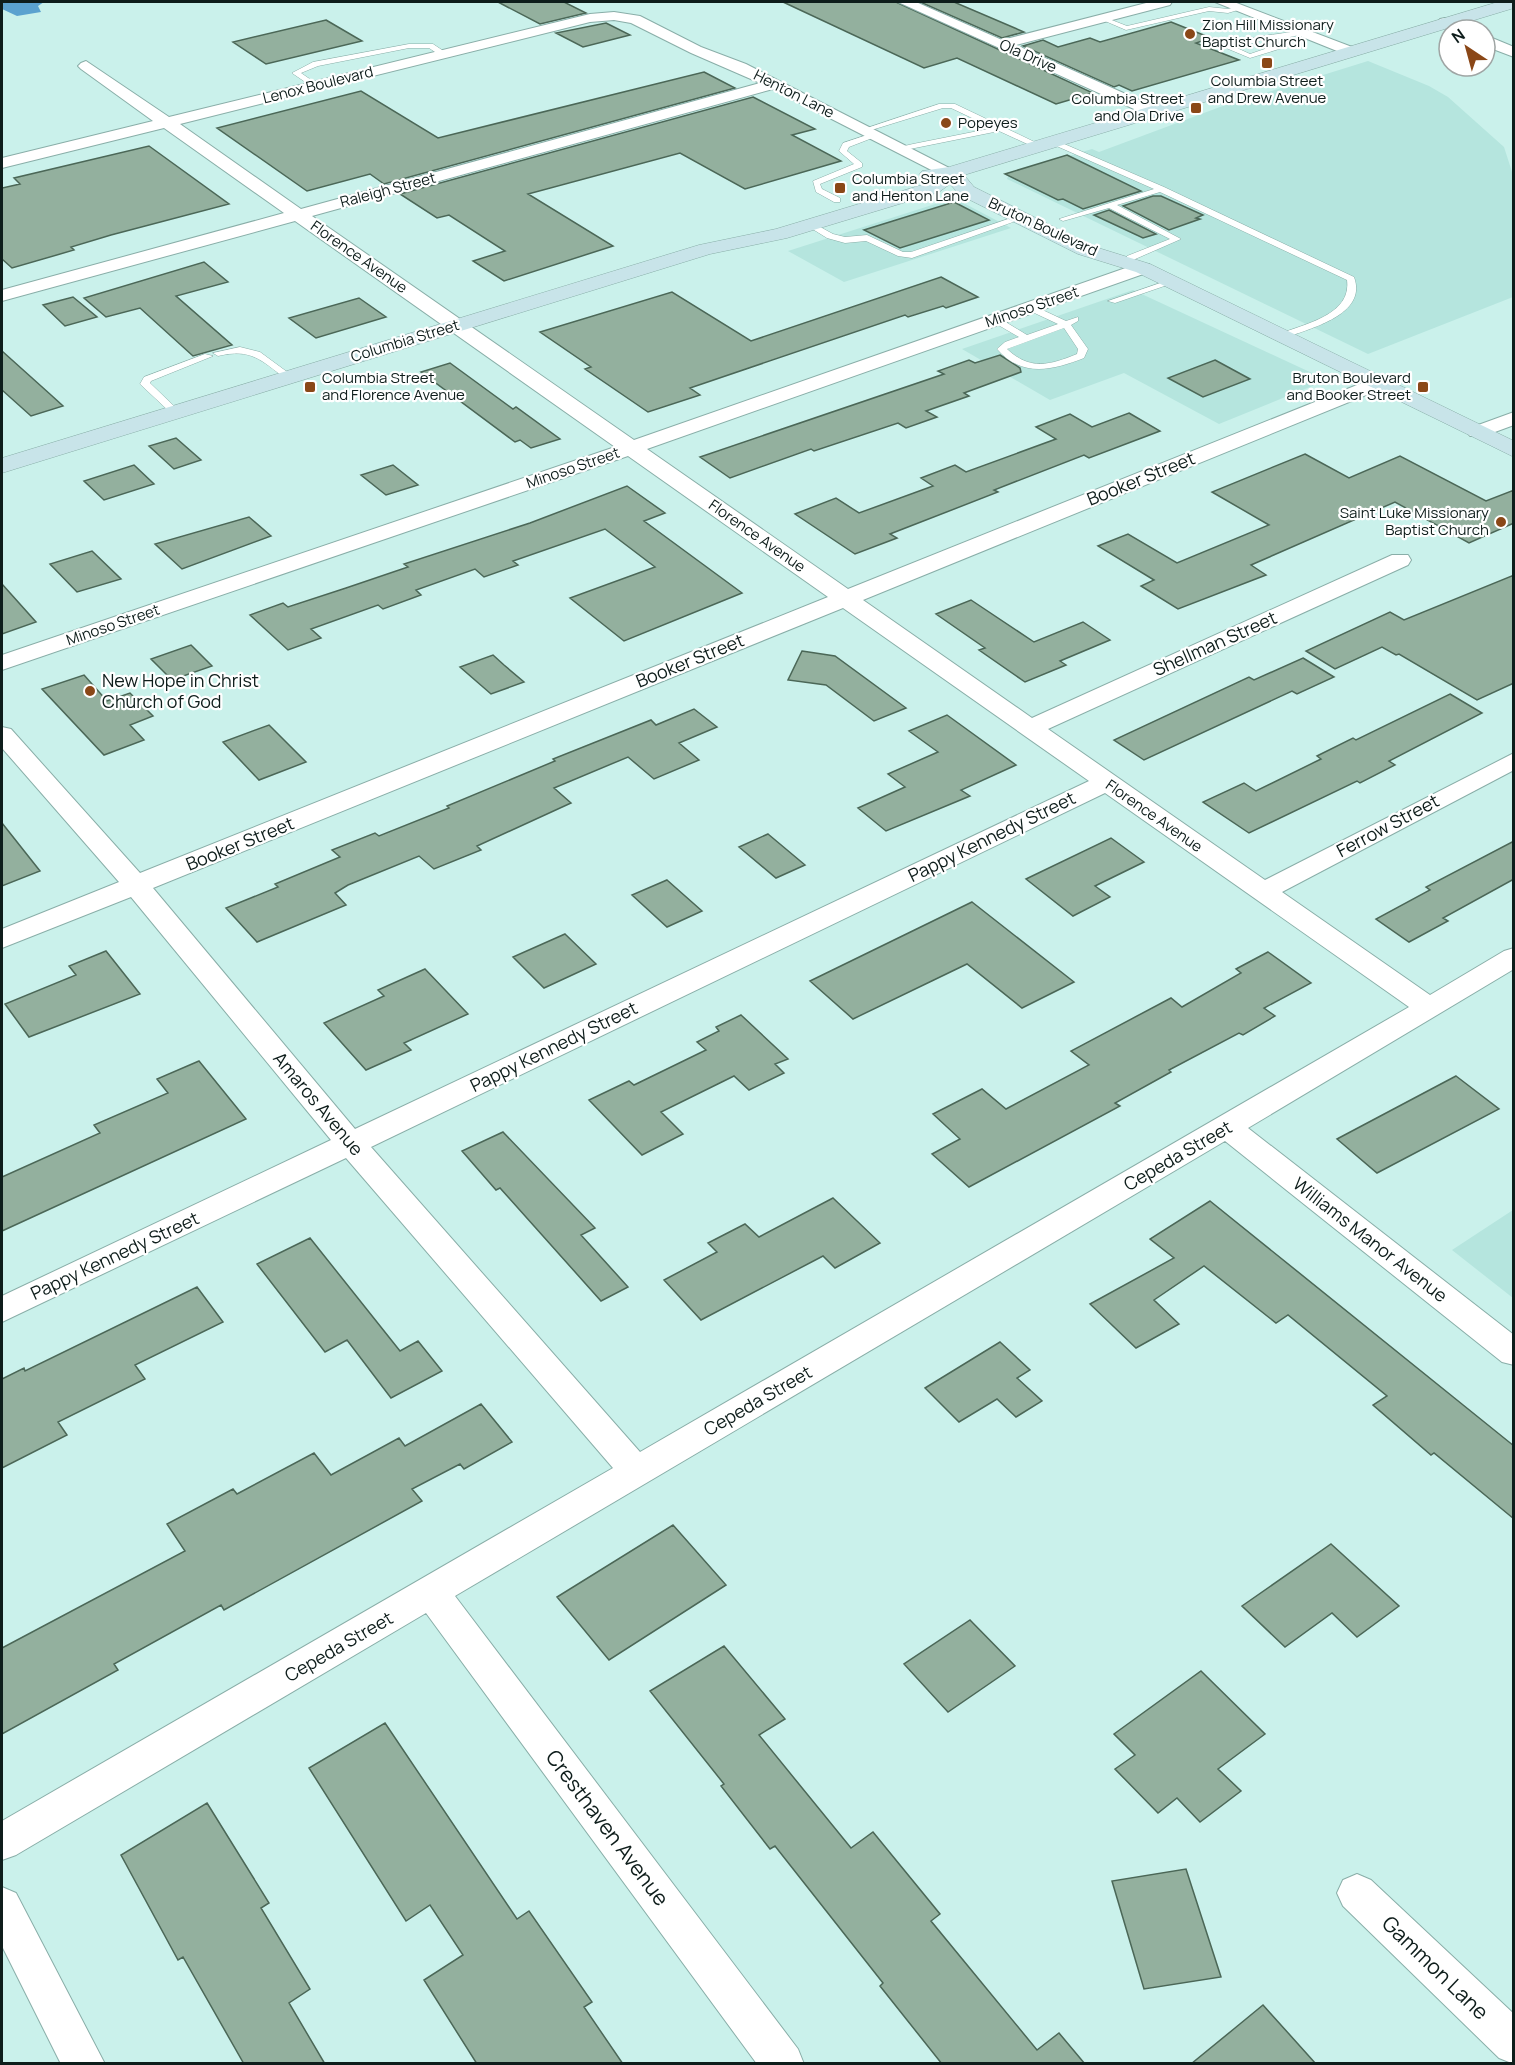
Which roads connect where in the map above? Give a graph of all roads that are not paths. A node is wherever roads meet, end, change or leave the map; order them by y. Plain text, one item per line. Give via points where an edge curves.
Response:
1 (904, 2) edge
2 (1165, 2) edge
3 (1222, 2) edge
4 (1514, 2) edge
5 (1239, 8) junction
6 (1102, 18) junction
7 (1459, 18) edge
8 (635, 19) joint
9 (1437, 24) edge
10 (1293, 34) junction
11 (1003, 44) junction
12 (1497, 45) edge
13 (1347, 50) junction
14 (1514, 53) edge
15 (444, 54) junction
16 (86, 66) dead end
17 (774, 84) junction
18 (314, 86) junction
19 (1152, 111) junction
20 (165, 123) junction
21 (1000, 128) junction
22 (871, 133) junction
23 (1047, 144) junction
24 (903, 149) junction
25 (2, 163) edge
26 (951, 173) junction
27 (1161, 189) junction
28 (837, 200) junction
29 (1110, 205) junction
30 (298, 214) junction
31 (1020, 218) junction
32 (1063, 219) junction
33 (810, 225) junction
34 (706, 249) junction
35 (1136, 263) junction
36 (1172, 282) junction
37 (2, 296) edge
38 (1112, 301) dead end
39 (1031, 308) junction
40 (996, 320) junction
41 (1071, 322) junction
42 (457, 325) junction
43 (1282, 336) junction
44 (1026, 338) junction
45 (289, 377) junction
46 (1379, 383) junction
47 (175, 412) junction
48 (1514, 418) edge
49 (1477, 432) junction
50 (630, 448) junction
51 (1514, 450) edge
52 (2, 466) edge
53 (1400, 560) dead end
54 (846, 598) junction
55 (2, 663) edge
56 (1030, 728) junction
57 (2, 734) edge
58 (1514, 760) edge
59 (1106, 783) junction
60 (136, 886) junction
61 (1262, 892) junction
62 (2, 939) edge
63 (1514, 957) edge
64 (1428, 1007) junction
65 (1227, 1127) junction
66 (351, 1144) junction
67 (2, 1310) edge
68 (1514, 1353) edge
69 (637, 1472) junction
70 (432, 1593) junction
71 (2, 1842) edge
72 (1357, 1893) dead end
73 (2, 1906) edge
74 (1514, 2043) edge
75 (84, 2064) edge
76 (783, 2064) edge

1 - 11 street, Ola Drive
2 - 6 street
3 - 5 street
4 - 7 street, Columbia Street
5 - 6 lane via 1209,9 1126,28
5 - 10 street
6 - 11 street
8 - 15 street, Lenox Boulevard via 590,18
8 - 17 street, Henton Lane
9 - 13 street, Columbia Street
10 - 10 lane via 1269,36 1230,48 1250,56 1289,44
10 - 13 street
11 - 19 street, Ola Drive
12 - 14 street
13 - 19 street, Columbia Street
15 - 18 street, Lenox Boulevard
15 - 18 lane via 430,46 409,46 316,64 296,73
16 - 20 street, Florence Avenue
17 - 22 street, Henton Lane
17 - 30 street, Raleigh Street
18 - 20 street, Lenox Boulevard
19 - 23 street, Columbia Street
20 - 25 street, Lenox Boulevard
20 - 30 street, Florence Avenue
21 - 22 lane via 948,106
21 - 23 lane
21 - 24 lane via 961,139 934,139
22 - 24 street, Henton Lane
22 - 28 lane via 846,145 843,151 859,165 816,183 819,190
23 - 26 street, Columbia Street
23 - 27 lane
24 - 26 street, Henton Lane
26 - 28 street, Columbia Street via 914,177
26 - 31 street, Bruton Boulevard via 967,191
26 - 32 street, Bruton Boulevard via 988,184
26 - 33 street, Columbia Street via 932,188
27 - 29 lane
27 - 43 lane via 1351,279 1355,289 1351,301 1334,314
28 - 34 street, Columbia Street via 758,224
29 - 32 lane
29 - 35 lane via 1177,238
30 - 37 street, Raleigh Street
30 - 42 street, Florence Avenue
31 - 33 lane via 912,255 900,254 867,238 845,240 830,236
31 - 35 street, Bruton Boulevard via 1085,250
32 - 35 street, Bruton Boulevard via 1109,241
33 - 34 street, Columbia Street
34 - 42 street, Columbia Street
35 - 36 street, Bruton Boulevard
35 - 39 street, Minoso Street
36 - 38 lane
36 - 43 street, Bruton Boulevard
39 - 40 street, Minoso Street
39 - 41 lane
40 - 44 lane
40 - 50 street, Minoso Street
41 - 44 lane
41 - 44 lane via 1083,349 1076,358 1043,368 1027,367 1002,349
42 - 45 street, Columbia Street
42 - 50 street, Florence Avenue
43 - 46 street, Bruton Boulevard
45 - 47 street, Columbia Street
45 - 47 lane via 252,351 240,349 213,355 147,379 145,384
46 - 49 street, Bruton Boulevard
46 - 54 street, Booker Street
47 - 52 street, Columbia Street
48 - 49 street
49 - 51 street, Bruton Boulevard
50 - 54 street, Florence Avenue
50 - 55 street, Minoso Street
53 - 56 street, Shellman Street
54 - 56 street, Florence Avenue
54 - 60 street, Booker Street
56 - 59 street, Florence Avenue
57 - 60 street, Amaros Avenue
58 - 61 street, Ferrow Street
59 - 61 street, Florence Avenue
59 - 66 street, Pappy Kennedy Street
60 - 62 street, Booker Street
60 - 66 street, Amaros Avenue
61 - 64 street, Florence Avenue
63 - 64 street, Cepeda Street
64 - 65 street, Cepeda Street
65 - 68 street, Williams Manor Avenue
65 - 69 street, Cepeda Street
66 - 67 street, Pappy Kennedy Street
66 - 69 street, Amaros Avenue
69 - 70 street, Cepeda Street
70 - 71 street, Cepeda Street
70 - 76 street, Cresthaven Avenue
72 - 74 street, Gammon Lane
73 - 75 street

